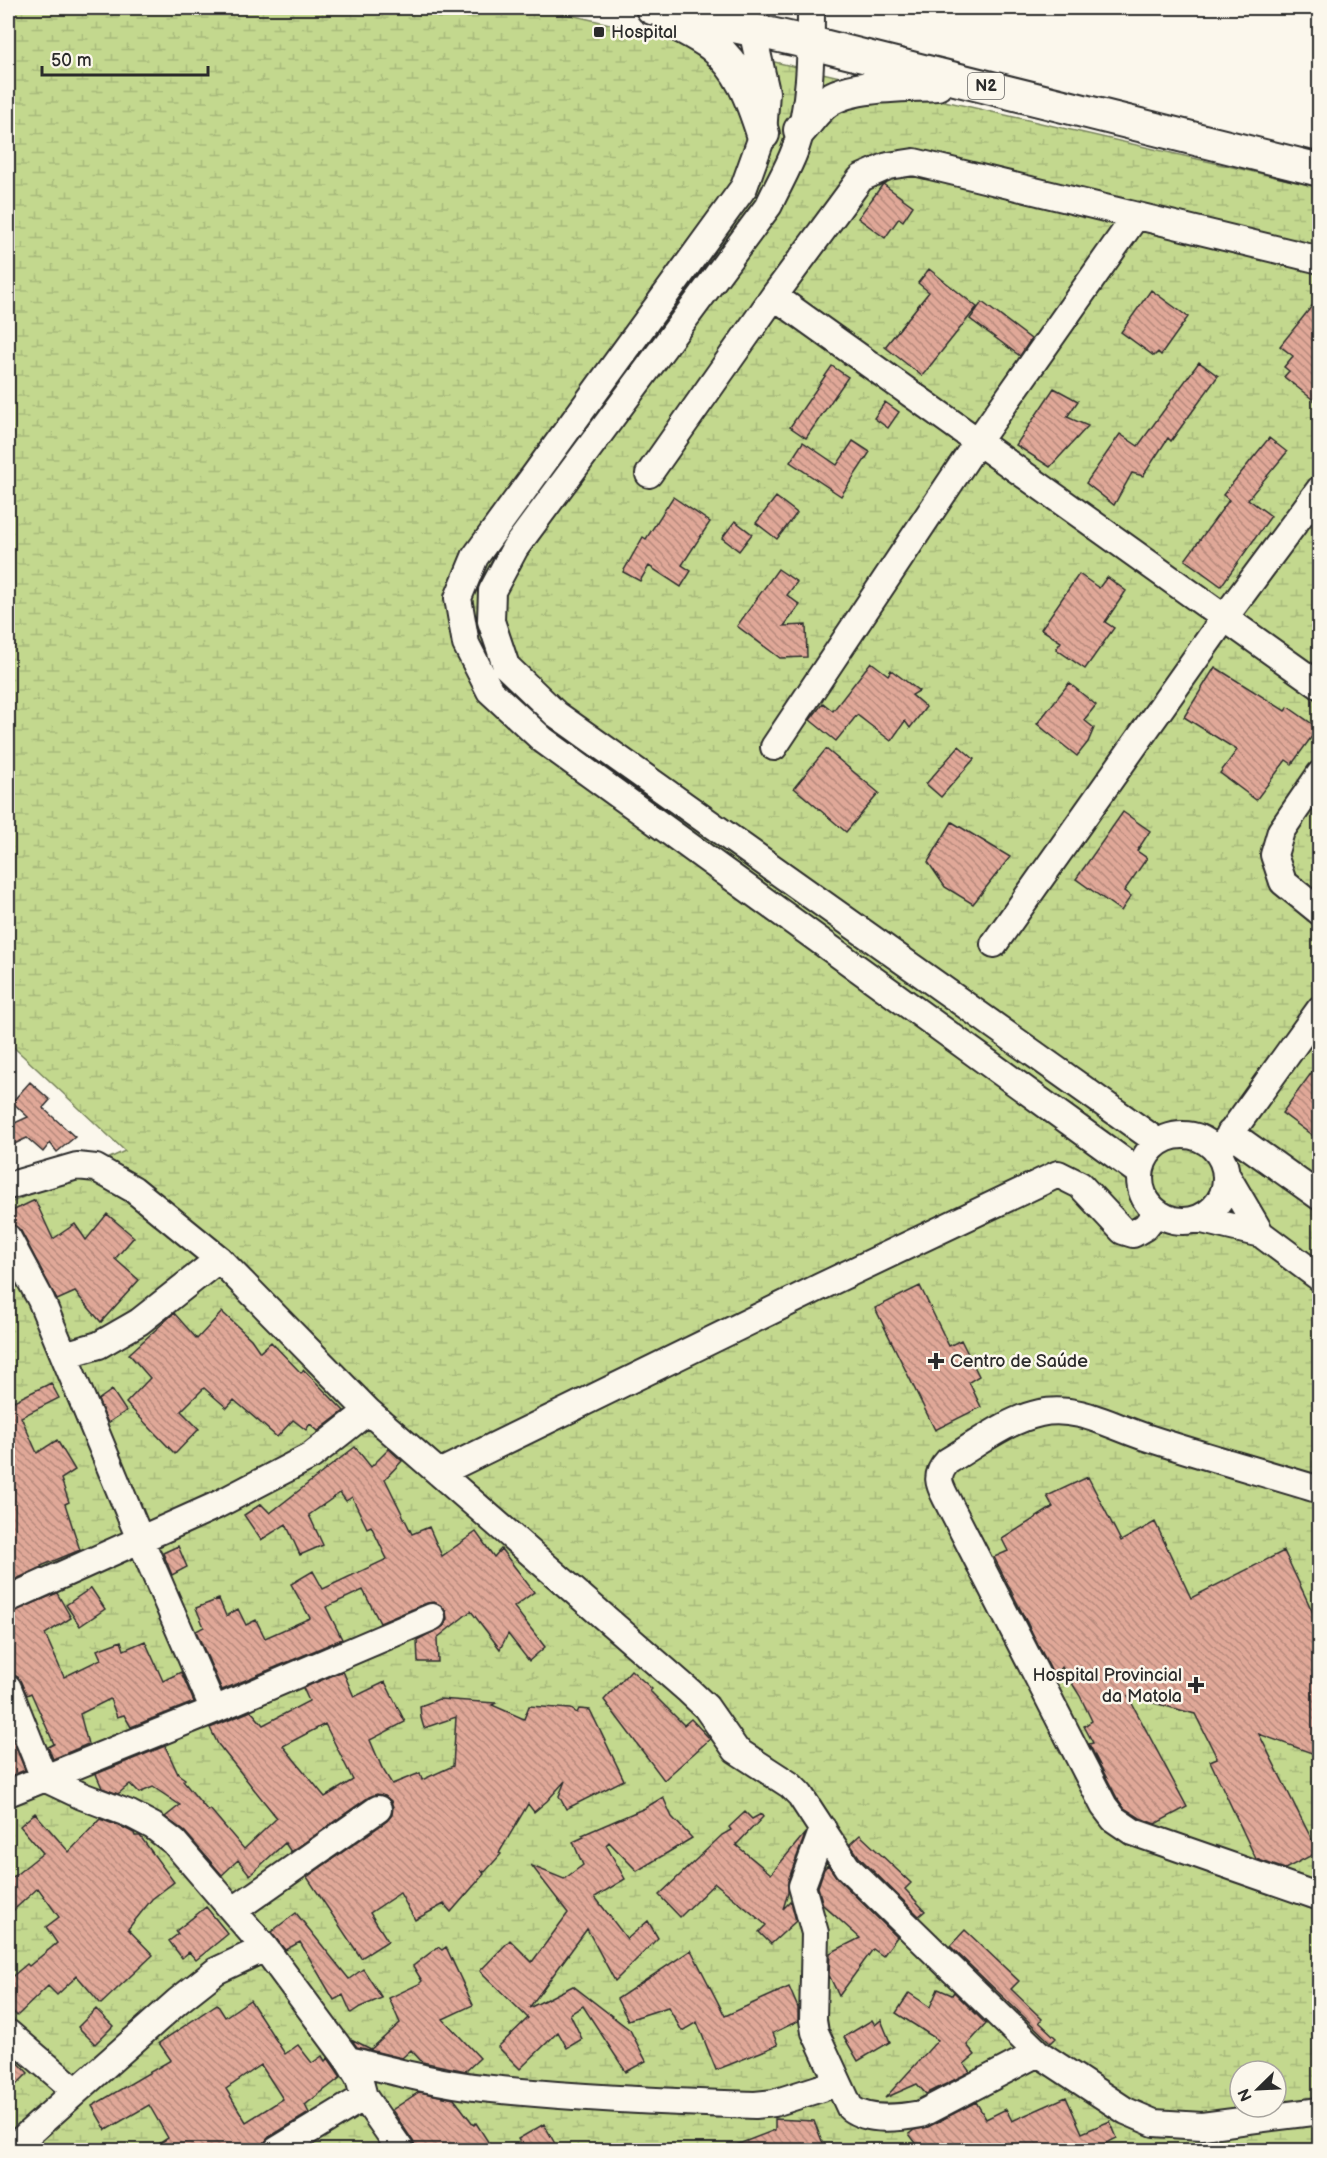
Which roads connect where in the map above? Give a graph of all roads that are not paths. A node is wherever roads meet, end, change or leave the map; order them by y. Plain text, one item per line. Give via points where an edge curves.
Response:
1 (651, 8) edge
2 (811, 8) edge
3 (752, 30) junction
4 (811, 43) junction
5 (968, 82) junction
6 (800, 130) junction
7 (764, 134) junction
8 (1320, 170) edge
9 (1136, 216) junction
10 (1320, 260) edge
11 (774, 296) junction
12 (978, 441) junction
13 (649, 474) dead end
14 (1320, 489) edge
15 (1226, 617) junction
16 (1320, 686) edge
17 (774, 747) dead end
18 (1320, 774) edge
19 (1320, 912) edge
20 (994, 945) dead end
21 (1320, 1010) edge
22 (1158, 1142) junction
23 (1224, 1142) junction
24 (1140, 1173) junction
25 (1227, 1176) junction
26 (8, 1186) edge
27 (1320, 1197) edge
28 (1157, 1212) junction
29 (1198, 1219) junction
30 (1261, 1234) junction
31 (8, 1238) edge
32 (219, 1259) junction
33 (1320, 1278) edge
34 (64, 1355) junction
35 (368, 1411) junction
36 (439, 1473) junction
37 (1320, 1490) edge
38 (140, 1539) junction
39 (8, 1599) edge
40 (432, 1617) dead end
41 (8, 1688) edge
42 (214, 1710) junction
43 (44, 1778) junction
44 (8, 1793) edge
45 (378, 1809) dead end
46 (823, 1829) junction
47 (1320, 1897) edge
48 (234, 1910) junction
49 (265, 1948) junction
50 (8, 2033) edge
51 (1038, 2053) junction
52 (348, 2060) junction
53 (837, 2083) junction
54 (76, 2091) junction
55 (364, 2097) junction
56 (1320, 2111) edge
57 (10, 2151) edge
58 (277, 2151) edge
59 (401, 2151) edge

1 - 3 main road, N2
1 - 7 main road via 712,45 736,69 749,91
2 - 4 street
3 - 4 main road, N2
3 - 7 street via 766,92
4 - 5 main road, N2
4 - 6 street via 806,108
5 - 6 main road via 853,91 823,104
5 - 8 main road, N2
6 - 22 street via 769,205 515,548 492,591 491,621 506,666 566,721
7 - 24 street via 744,187 475,556 458,598 466,644 490,691 543,740
9 - 10 street
9 - 11 street via 914,162 888,166 861,178
9 - 12 street
11 - 12 street
11 - 13 street
12 - 15 street
12 - 17 street
14 - 15 street
15 - 16 street
15 - 20 street
18 - 19 street via 1281,831 1274,855 1283,882
21 - 23 street
22 - 23 street via 1170,1136 1190,1135 1208,1142
22 - 24 street via 1149,1150
23 - 25 street
23 - 27 street
24 - 28 street via 1147,1202
25 - 29 street via 1220,1202
25 - 30 street
26 - 32 street via 65,1168 96,1168 133,1189
28 - 29 street via 1177,1221
28 - 36 street via 1133,1234 1123,1231 1080,1185 1058,1174
29 - 30 street
30 - 33 street
31 - 34 street
32 - 34 street via 139,1322 99,1345
32 - 35 street
34 - 38 street
35 - 36 street
35 - 38 street via 311,1456
36 - 46 street via 689,1691 713,1716 736,1750 790,1785
37 - 47 street via 1060,1411 1017,1420 948,1461 938,1477 1113,1819 1133,1832
38 - 39 street
38 - 42 street
40 - 42 street
41 - 43 street
42 - 43 street
43 - 44 street
43 - 48 street via 153,1826 174,1842
45 - 48 street
46 - 51 street via 847,1867
46 - 53 street via 802,1886 815,1933 814,2026
48 - 49 street
49 - 52 street
49 - 54 street via 216,1971
50 - 54 street
51 - 53 street via 921,2114 902,2118 858,2114 850,2108
51 - 56 street via 1126,2111 1154,2123 1202,2126
52 - 53 street via 481,2088 611,2100 755,2105
52 - 55 street
54 - 57 street
55 - 58 street
55 - 59 street

